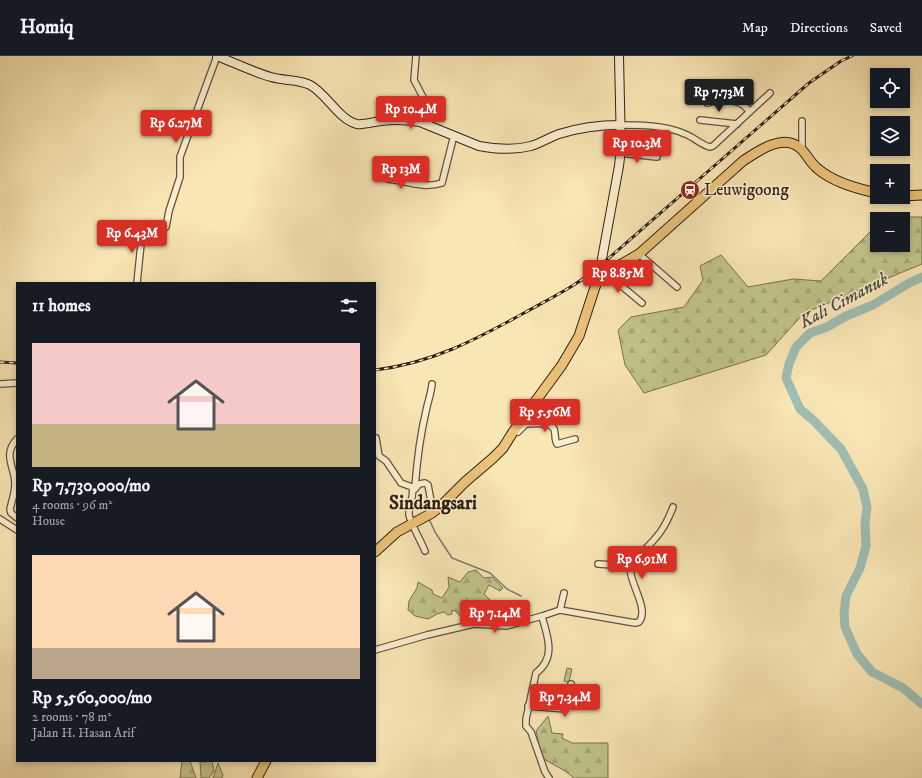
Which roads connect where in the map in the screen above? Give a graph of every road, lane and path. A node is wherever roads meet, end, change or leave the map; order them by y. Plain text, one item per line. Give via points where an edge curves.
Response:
1 (217, 56) edge
2 (416, 56) edge
3 (619, 56) edge
4 (770, 93) dead end
5 (708, 103) dead end
6 (749, 111) junction
7 (700, 120) dead end
8 (802, 121) dead end
9 (620, 124) junction
10 (737, 124) junction
11 (430, 126) junction
12 (454, 135) junction
13 (802, 150) junction
14 (620, 153) junction
15 (657, 157) dead end
16 (388, 179) dead end
17 (870, 191) edge
18 (922, 195) edge
19 (910, 196) edge
20 (639, 254) junction
21 (610, 271) junction
22 (599, 275) junction
23 (137, 282) edge
24 (677, 288) dead end
25 (642, 302) dead end
26 (16, 383) edge
27 (0, 384) edge
28 (432, 384) dead end
29 (376, 438) dead end
30 (575, 439) dead end
31 (16, 440) edge
32 (503, 448) junction
33 (414, 489) junction
34 (673, 507) dead end
35 (430, 514) junction
36 (16, 517) edge
37 (0, 519) edge
38 (411, 519) junction
39 (16, 529) edge
40 (425, 550) dead end
41 (376, 551) edge
42 (631, 562) junction
43 (598, 564) dead end
44 (564, 593) dead end
45 (560, 610) junction
46 (542, 617) junction
47 (376, 650) edge
48 (571, 684) dead end
49 (528, 706) junction
50 (265, 762) edge
51 (257, 778) edge
52 (549, 778) edge

1 - 11 street via 271,77 304,82 320,92 354,124 401,120
1 - 23 street via 180,157 180,177 166,227 141,244
2 - 11 street via 414,80 424,98
3 - 9 street
4 - 6 street
5 - 6 street via 722,100 738,102 745,104
6 - 10 street
7 - 10 street
8 - 13 street
9 - 10 street via 674,130 710,147
9 - 12 street via 576,130 520,147 479,146
9 - 14 street
11 - 12 street
12 - 16 street via 442,183 415,185
13 - 17 main road via 811,163 826,175
13 - 20 main road via 783,141 752,154
14 - 15 street
14 - 22 street via 614,200
18 - 19 main road
20 - 21 main road
20 - 24 street
21 - 22 main road
21 - 25 street via 624,288
22 - 32 main road via 583,329 562,365
26 - 27 street
28 - 33 street via 417,459
29 - 33 street via 378,455 386,461 400,483
30 - 32 street via 558,444 552,426 526,424
31 - 36 street via 9,455 15,485 10,509
32 - 35 main road
33 - 35 street via 419,484 428,485
33 - 38 street via 410,507
34 - 42 street via 656,539
35 - 38 main road
37 - 39 street
38 - 40 street
38 - 41 main road
42 - 43 street
42 - 45 street via 630,570 642,614 639,622
44 - 45 street
45 - 46 street
46 - 47 street via 507,626 468,626
46 - 49 street via 549,653 541,670 536,673
48 - 49 street via 565,709
49 - 52 street via 526,726 531,732
50 - 51 main road

